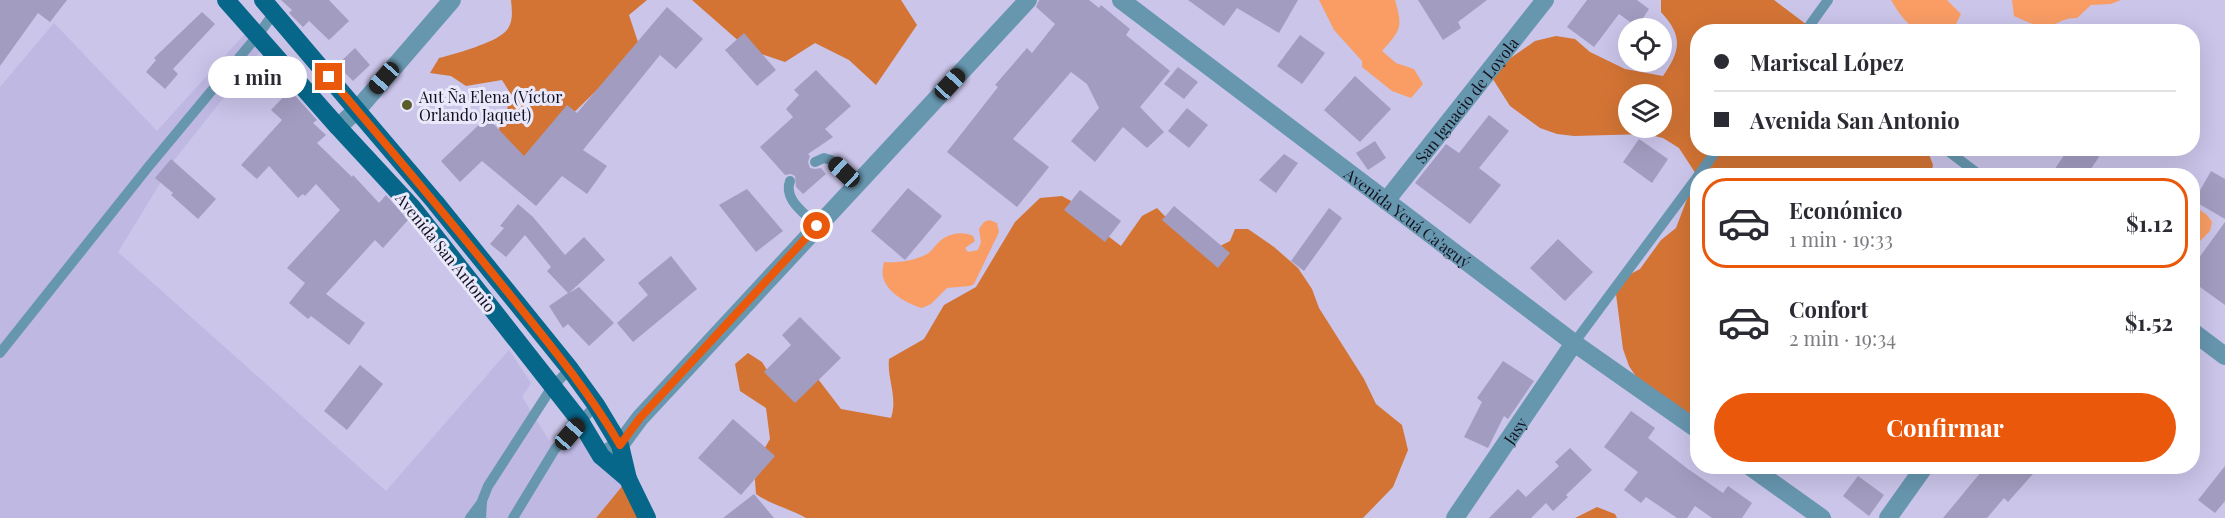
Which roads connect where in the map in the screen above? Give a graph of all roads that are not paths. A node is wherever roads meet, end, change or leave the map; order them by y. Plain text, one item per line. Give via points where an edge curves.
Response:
1 (226, 0) edge
2 (452, 0) edge
3 (1028, 0) edge
4 (1120, 0) edge
5 (1545, 0) edge
6 (1828, 0) edge
7 (268, 6) edge
8 (1811, 24) edge
9 (258, 35) junction
10 (357, 110) junction
11 (338, 127) junction
12 (1955, 156) edge
13 (815, 162) dead end
14 (1971, 168) edge
15 (790, 181) dead end
16 (857, 184) junction
17 (1690, 187) edge
18 (1386, 201) junction
19 (817, 226) junction
20 (2200, 337) edge
21 (1574, 343) junction
22 (0, 353) edge
23 (2225, 356) edge
24 (570, 369) junction
25 (552, 387) junction
26 (596, 405) junction
27 (580, 421) junction
28 (1690, 424) edge
29 (620, 445) junction
30 (601, 456) junction
31 (1760, 474) edge
32 (1919, 474) edge
33 (628, 479) junction
34 (482, 501) junction
35 (470, 518) edge
36 (481, 518) edge
37 (513, 518) edge
38 (647, 518) edge
39 (1455, 518) edge
40 (1822, 518) edge
41 (1888, 518) edge

1 - 9 main road, Avenida San Antonio
2 - 10 street
3 - 16 street
4 - 18 street, Avenida Ycuá Ca'aguý
5 - 18 street, San Ignacio de Loyola
6 - 8 lane
7 - 9 lane
7 - 10 main road, Avenida San Antonio
9 - 11 main road, Avenida San Antonio
9 - 22 lane
10 - 11 street
10 - 24 main road, Avenida San Antonio
11 - 25 main road, Avenida San Antonio via 412,207
12 - 14 lane
13 - 16 lane via 831,160
15 - 19 lane via 791,200
16 - 19 street
17 - 21 lane
18 - 21 street, Avenida Ycuá Ca'aguý
19 - 29 street via 640,418
20 - 23 street
21 - 28 street, Avenida Ycuá Ca'aguý
21 - 39 street, Jasy
24 - 25 lane
24 - 26 main road, Avenida San Antonio
25 - 27 main road, Avenida San Antonio
25 - 34 lane
26 - 27 lane
26 - 29 main road, Avenida San Antonio
27 - 30 main road, Avenida San Antonio
27 - 37 lane via 555,449
29 - 30 street
29 - 33 main road, Avenida San Antonio
30 - 33 main road, Avenida San Antonio
31 - 40 street
32 - 41 street
33 - 38 main road, Avenida San Antonio
34 - 35 lane
34 - 36 lane

